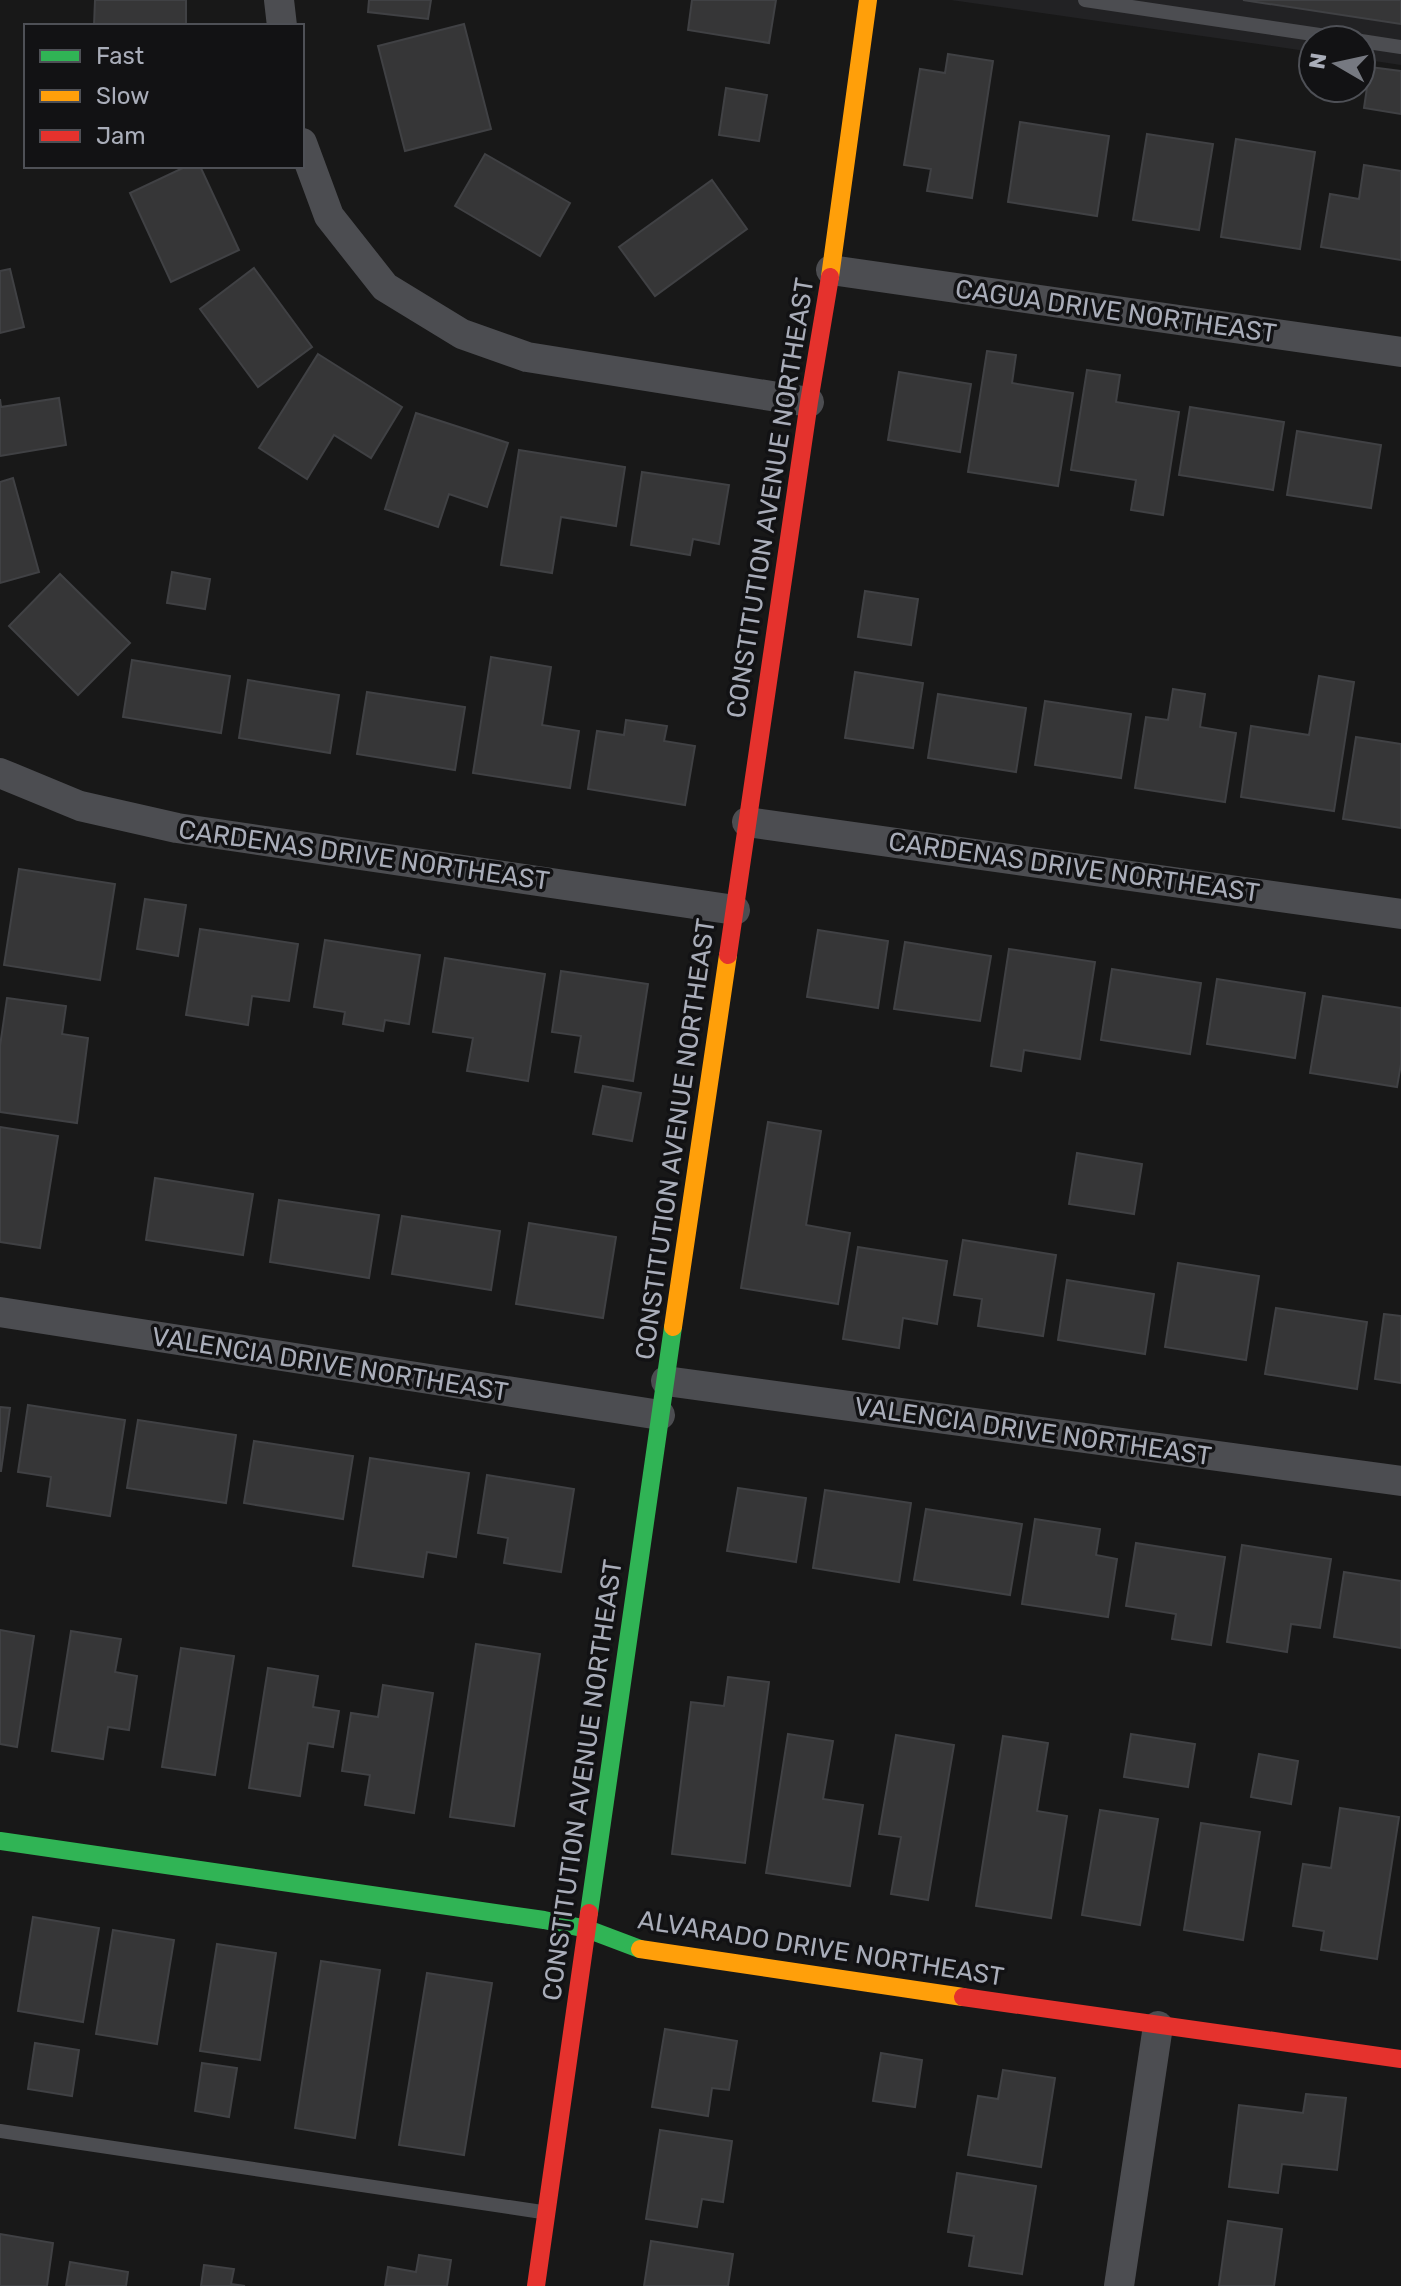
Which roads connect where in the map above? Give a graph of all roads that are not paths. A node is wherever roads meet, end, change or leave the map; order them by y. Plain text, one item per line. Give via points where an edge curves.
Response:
1 (279, 0) edge
2 (868, 0) edge
3 (1085, 0) edge
4 (282, 24) edge
5 (1297, 32) edge
6 (1377, 43) edge
7 (1401, 47) edge
8 (304, 148) edge
9 (831, 270) junction
10 (1401, 352) edge
11 (809, 402) junction
12 (0, 773) edge
13 (747, 822) junction
14 (735, 910) junction
15 (1401, 914) edge
16 (0, 1312) edge
17 (666, 1381) junction
18 (660, 1415) junction
19 (1401, 1481) edge
20 (0, 1841) edge
21 (587, 1929) junction
22 (1158, 2026) junction
23 (1401, 2059) edge
24 (0, 2131) edge
25 (546, 2213) junction
26 (536, 2286) edge
27 (1119, 2286) edge

1 - 4 street
2 - 9 street, CONSTITUTION AVENUE NORTHEAST
3 - 5 lane
6 - 7 lane
8 - 11 street via 329,216 385,287 462,334 527,357
9 - 10 street, CAGUA DRIVE NORTHEAST
9 - 11 street, CONSTITUTION AVENUE NORTHEAST
11 - 13 street, CONSTITUTION AVENUE NORTHEAST
12 - 14 street, CARDENAS DRIVE NORTHEAST via 80,806 177,828
13 - 14 street, CONSTITUTION AVENUE NORTHEAST
13 - 15 street, CARDENAS DRIVE NORTHEAST
14 - 17 street, CONSTITUTION AVENUE NORTHEAST
16 - 18 street, VALENCIA DRIVE NORTHEAST
17 - 18 street, CONSTITUTION AVENUE NORTHEAST
17 - 19 street, VALENCIA DRIVE NORTHEAST
18 - 21 street, CONSTITUTION AVENUE NORTHEAST
20 - 21 street, ALVARADO DRIVE NORTHEAST
21 - 22 street, ALVARADO DRIVE NORTHEAST via 633,1948
21 - 25 street, CONSTITUTION AVENUE NORTHEAST
22 - 23 street, ALVARADO DRIVE NORTHEAST
22 - 27 street
24 - 25 lane
25 - 26 street, CONSTITUTION AVENUE NORTHEAST

